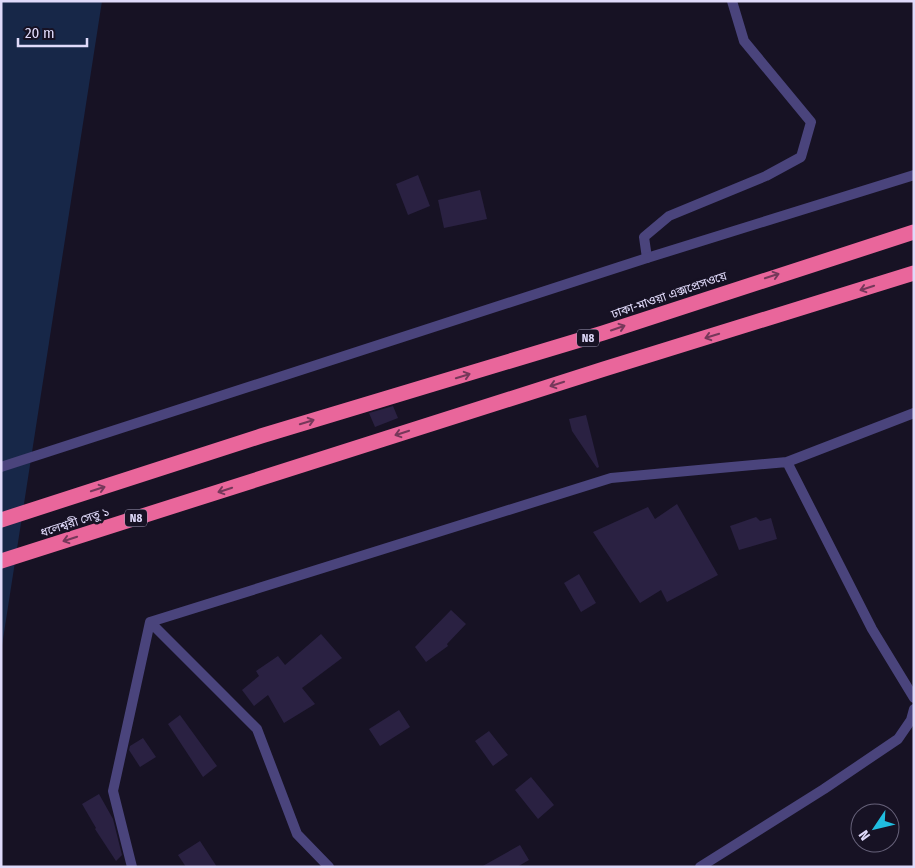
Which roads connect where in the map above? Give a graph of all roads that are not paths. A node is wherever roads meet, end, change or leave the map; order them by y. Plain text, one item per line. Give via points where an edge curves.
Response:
1 (732, 1) edge
2 (914, 175) edge
3 (914, 232) edge
4 (647, 258) junction
5 (914, 273) edge
6 (914, 413) edge
7 (261, 436) joint
8 (787, 462) junction
9 (1, 467) edge
10 (1, 520) edge
11 (1, 561) edge
12 (150, 622) junction
13 (914, 698) edge
14 (914, 708) edge
15 (132, 867) edge
16 (329, 867) edge
17 (700, 867) edge

1 - 4 street via 744,41 811,122 801,157 766,176 669,216 644,237
2 - 4 street
7 -> 3 highway, ঢাকা-মাওয়া এক্সপ্রেসওয়ে / N8 via 603,334
4 - 9 street
5 -> 11 highway, ধলেশ্বরী সেতু ১ / N8
6 - 8 street
10 -> 7 highway, ধলেশ্বরী সেতু ১ / N8
8 - 12 street via 611,478
8 - 13 street via 872,629
12 - 15 street via 113,791
12 - 16 street via 257,729 298,834
14 - 17 street via 911,720 898,740

